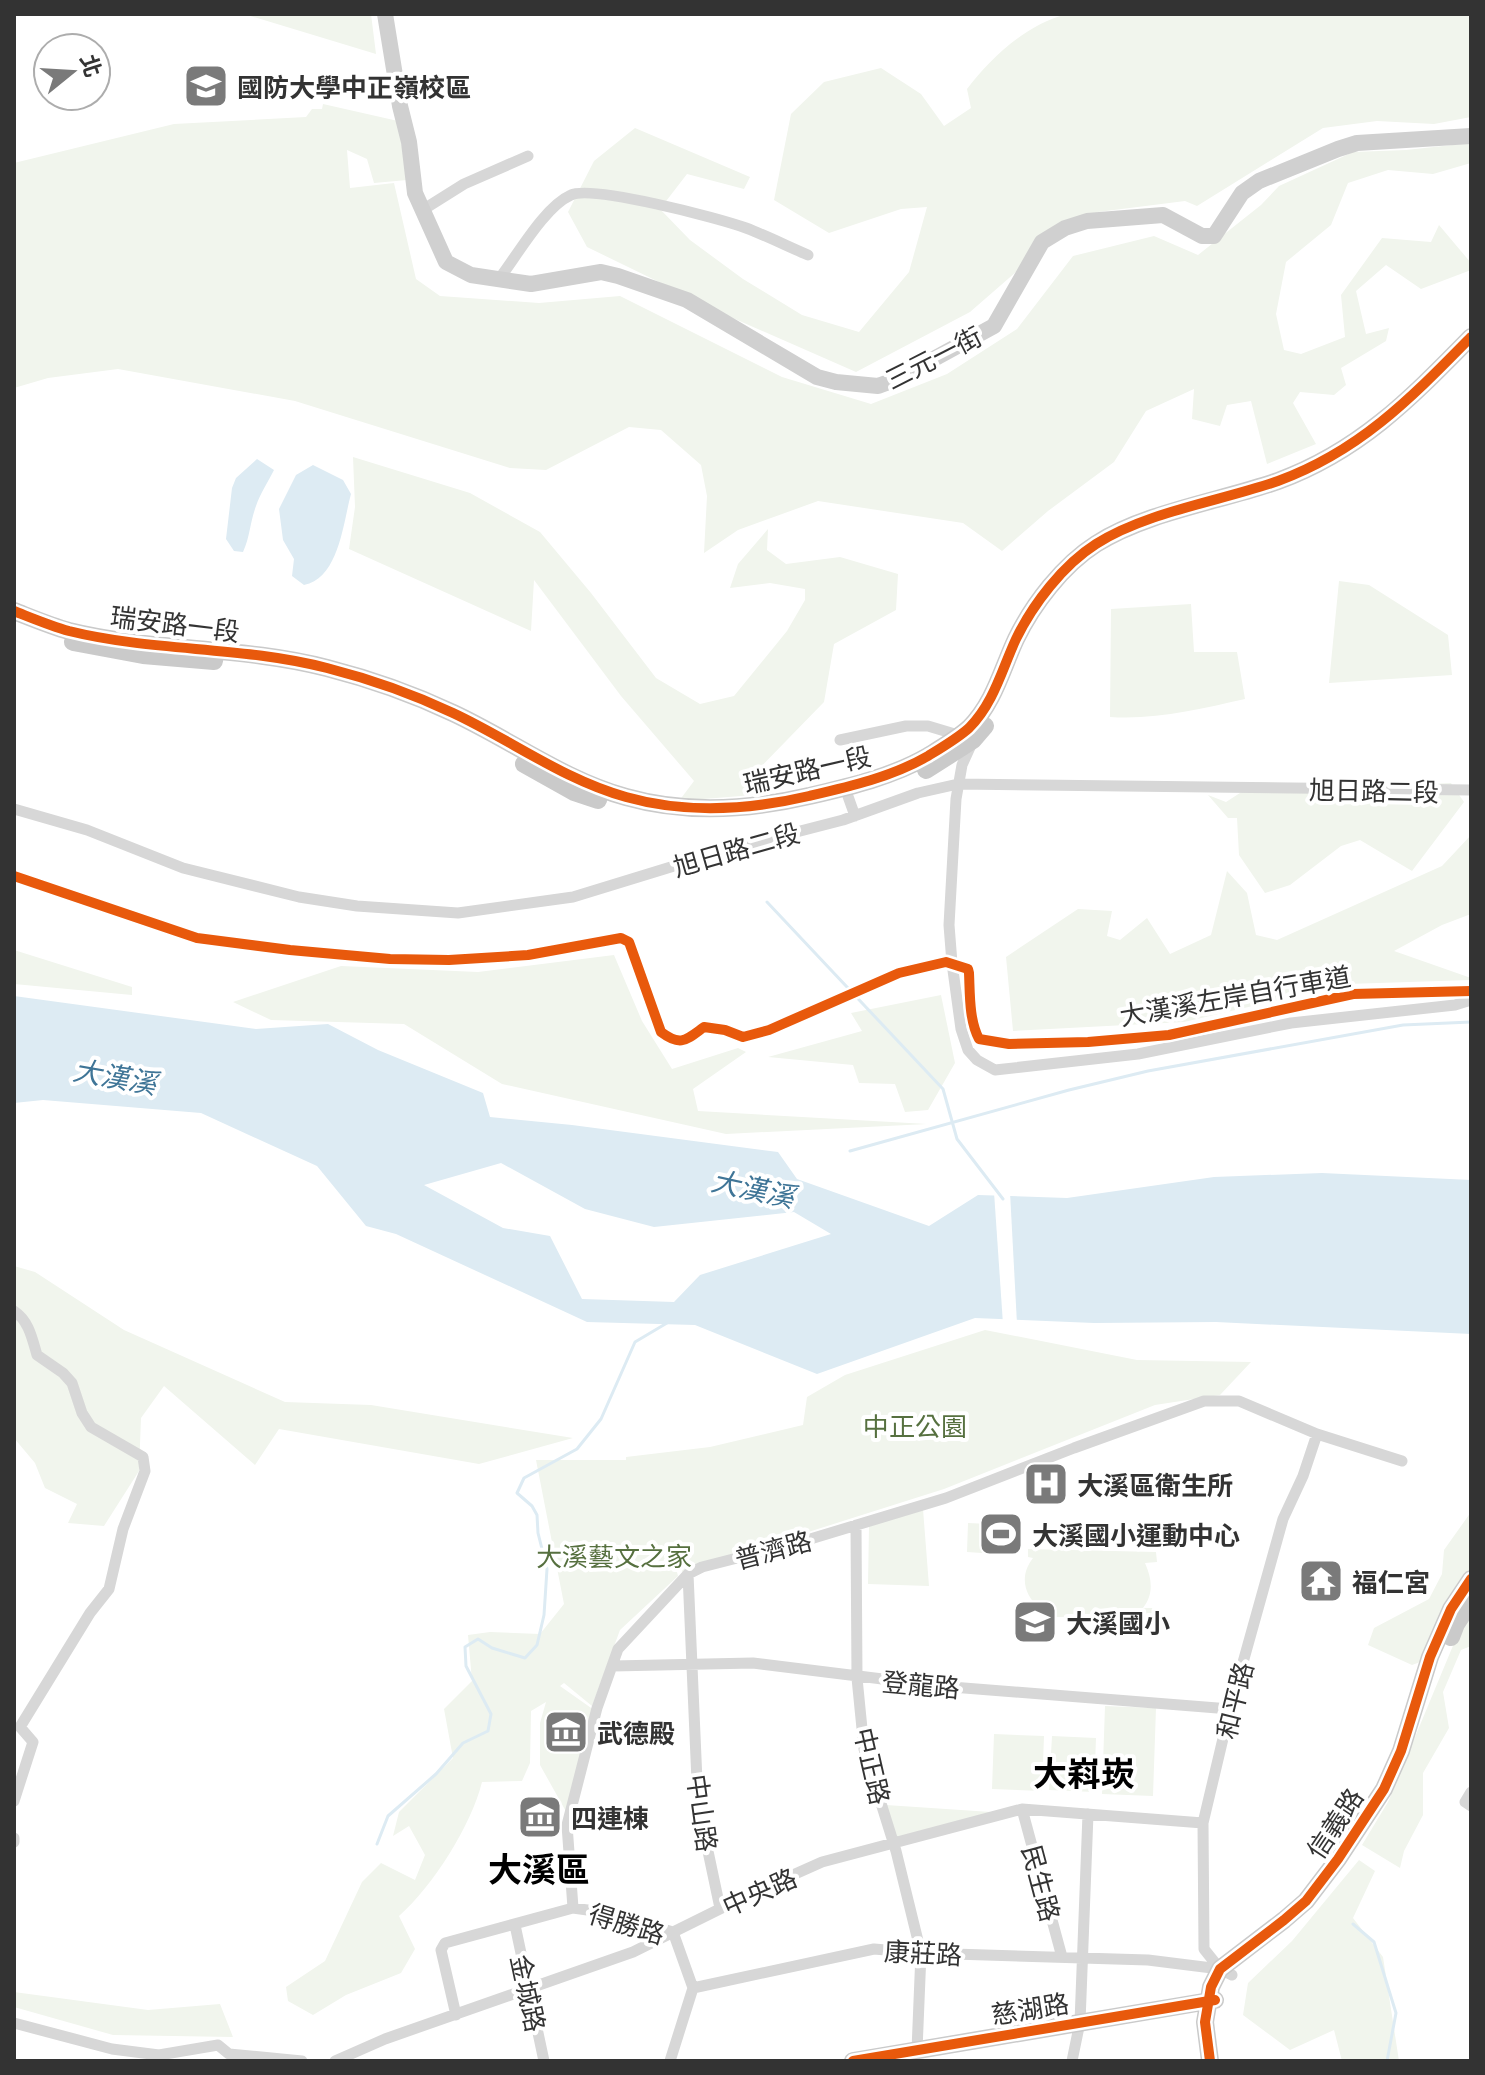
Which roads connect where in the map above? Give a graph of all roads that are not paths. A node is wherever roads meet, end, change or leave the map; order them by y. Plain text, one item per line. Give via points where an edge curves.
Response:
1 (385, 14) edge
2 (1471, 136) edge
3 (528, 156) dead end
4 (421, 211) junction
5 (808, 255) dead end
6 (499, 279) junction
7 (1471, 337) edge
8 (1471, 354) edge
9 (14, 611) edge
10 (14, 621) edge
11 (840, 740) dead end
12 (965, 741) junction
13 (958, 784) junction
14 (1471, 790) edge
15 (850, 801) junction
16 (14, 809) edge
17 (1471, 1000) edge
18 (14, 1311) edge
19 (1317, 1434) junction
20 (1402, 1461) dead end
21 (856, 1525) junction
22 (688, 1574) junction
23 (1471, 1579) edge
24 (1471, 1601) edge
25 (613, 1666) junction
26 (692, 1666) junction
27 (857, 1678) junction
28 (1230, 1709) junction
29 (1471, 1792) edge
30 (14, 1801) edge
31 (1471, 1806) edge
32 (1022, 1809) junction
33 (1088, 1814) junction
34 (1203, 1823) junction
35 (892, 1843) junction
36 (573, 1908) junction
37 (720, 1908) junction
38 (515, 1925) junction
39 (673, 1932) junction
40 (921, 1953) junction
41 (1062, 1957) junction
42 (1082, 1959) junction
43 (1226, 1972) junction
44 (693, 1988) junction
45 (529, 1990) junction
46 (1212, 2001) junction
47 (456, 2015) junction
48 (1080, 2022) junction
49 (14, 2023) edge
50 (915, 2055) edge
51 (302, 2061) edge
52 (335, 2061) edge
53 (544, 2061) edge
54 (670, 2061) edge
55 (853, 2061) edge
56 (1072, 2061) edge
57 (1210, 2061) edge
58 (1220, 2061) edge

1 - 4 street, 三元一街
2 - 6 street, 三元一街 via 1338,149 1242,193 1214,236 1202,236 1163,215 1087,221 1065,228 1042,242 994,326 878,386 817,377 687,300 618,276 601,272 531,284
3 - 4 street via 464,184
4 - 6 street, 三元一街 via 446,262 471,275
5 - 6 street via 744,227 585,192 571,194 553,207
7 - 12 main road, 瑞安路一段 via 1392,416 1324,462 1140,523 1092,546 1049,589 1017,637 997,687
8 - 12 main road, 瑞安路一段 via 1392,431 1329,472 1137,537 1092,559 1054,601 995,714
9 - 15 main road, 瑞安路一段 via 69,630 262,655 388,686 622,797 745,808
10 - 15 main road, 瑞安路一段 via 100,649 251,664 389,699 469,733 574,792 620,809 700,819 793,812
11 - 12 street via 928,726
12 - 13 street
12 - 15 main road, 瑞安路一段 via 920,774
13 - 14 street, 旭日路二段
13 - 15 street, 旭日路二段
13 - 17 street via 949,925 961,1029 968,1050 995,1070 1138,1054 1291,1023
15 - 16 street, 旭日路二段 via 723,851 573,897 458,913 299,897 183,868
18 - 30 street via 30,1330 37,1355 72,1383 91,1427 143,1457 145,1471 123,1529 109,1589 20,1727 33,1742
19 - 20 street, 普濟路
19 - 21 street, 普濟路 via 1239,1401 1204,1401 946,1498
19 - 28 street, 和平路 via 1283,1519
21 - 22 street, 普濟路
21 - 27 street, 中正路
22 - 25 street, 普濟路 via 618,1649
22 - 26 street, 中山路
23 - 43 main road, 信義路 via 1430,1657 1384,1789 1306,1901
24 - 43 main road, 信義路 via 1456,1624 1388,1796 1345,1862 1290,1928
25 - 26 street, 登龍路
25 - 36 street, 普濟路 via 567,1825
26 - 27 street, 登龍路 via 753,1663
26 - 37 street, 中山路 via 698,1804
27 - 28 street, 登龍路
27 - 35 street, 中正路 via 864,1749
28 - 34 street, 和平路
29 - 31 street via 1465,1802
32 - 33 street, 中央路
32 - 35 street, 中央路
32 - 41 street, 民生路
33 - 34 street, 中央路
33 - 42 street
34 - 43 street, 和平路 via 1204,1949
35 - 37 street, 中央路 via 822,1862
35 - 40 street, 中正路
36 - 38 street
36 - 39 street, 得勝路
37 - 39 street, 中央路
38 - 45 street, 金城路
38 - 47 street via 445,1943 441,1950
39 - 44 street, 得勝路
39 - 45 street, 中央路
40 - 41 street, 康莊路
40 - 44 street, 康莊路 via 874,1949
40 - 50 street, 中正路
41 - 42 street, 康莊路
42 - 43 street, 康莊路 via 1148,1960
42 - 48 street
43 - 46 main road, 信義路
44 - 54 street
45 - 47 street, 中央路
45 - 53 street, 金城路
46 - 48 main road, 慈湖路
46 - 57 main road via 1205,2022
46 - 58 main road
47 - 52 street, 中央路
48 - 50 main road, 慈湖路
48 - 56 street
49 - 51 street via 112,2049 159,2055 218,2045 229,2054
50 - 55 main road, 慈湖路

